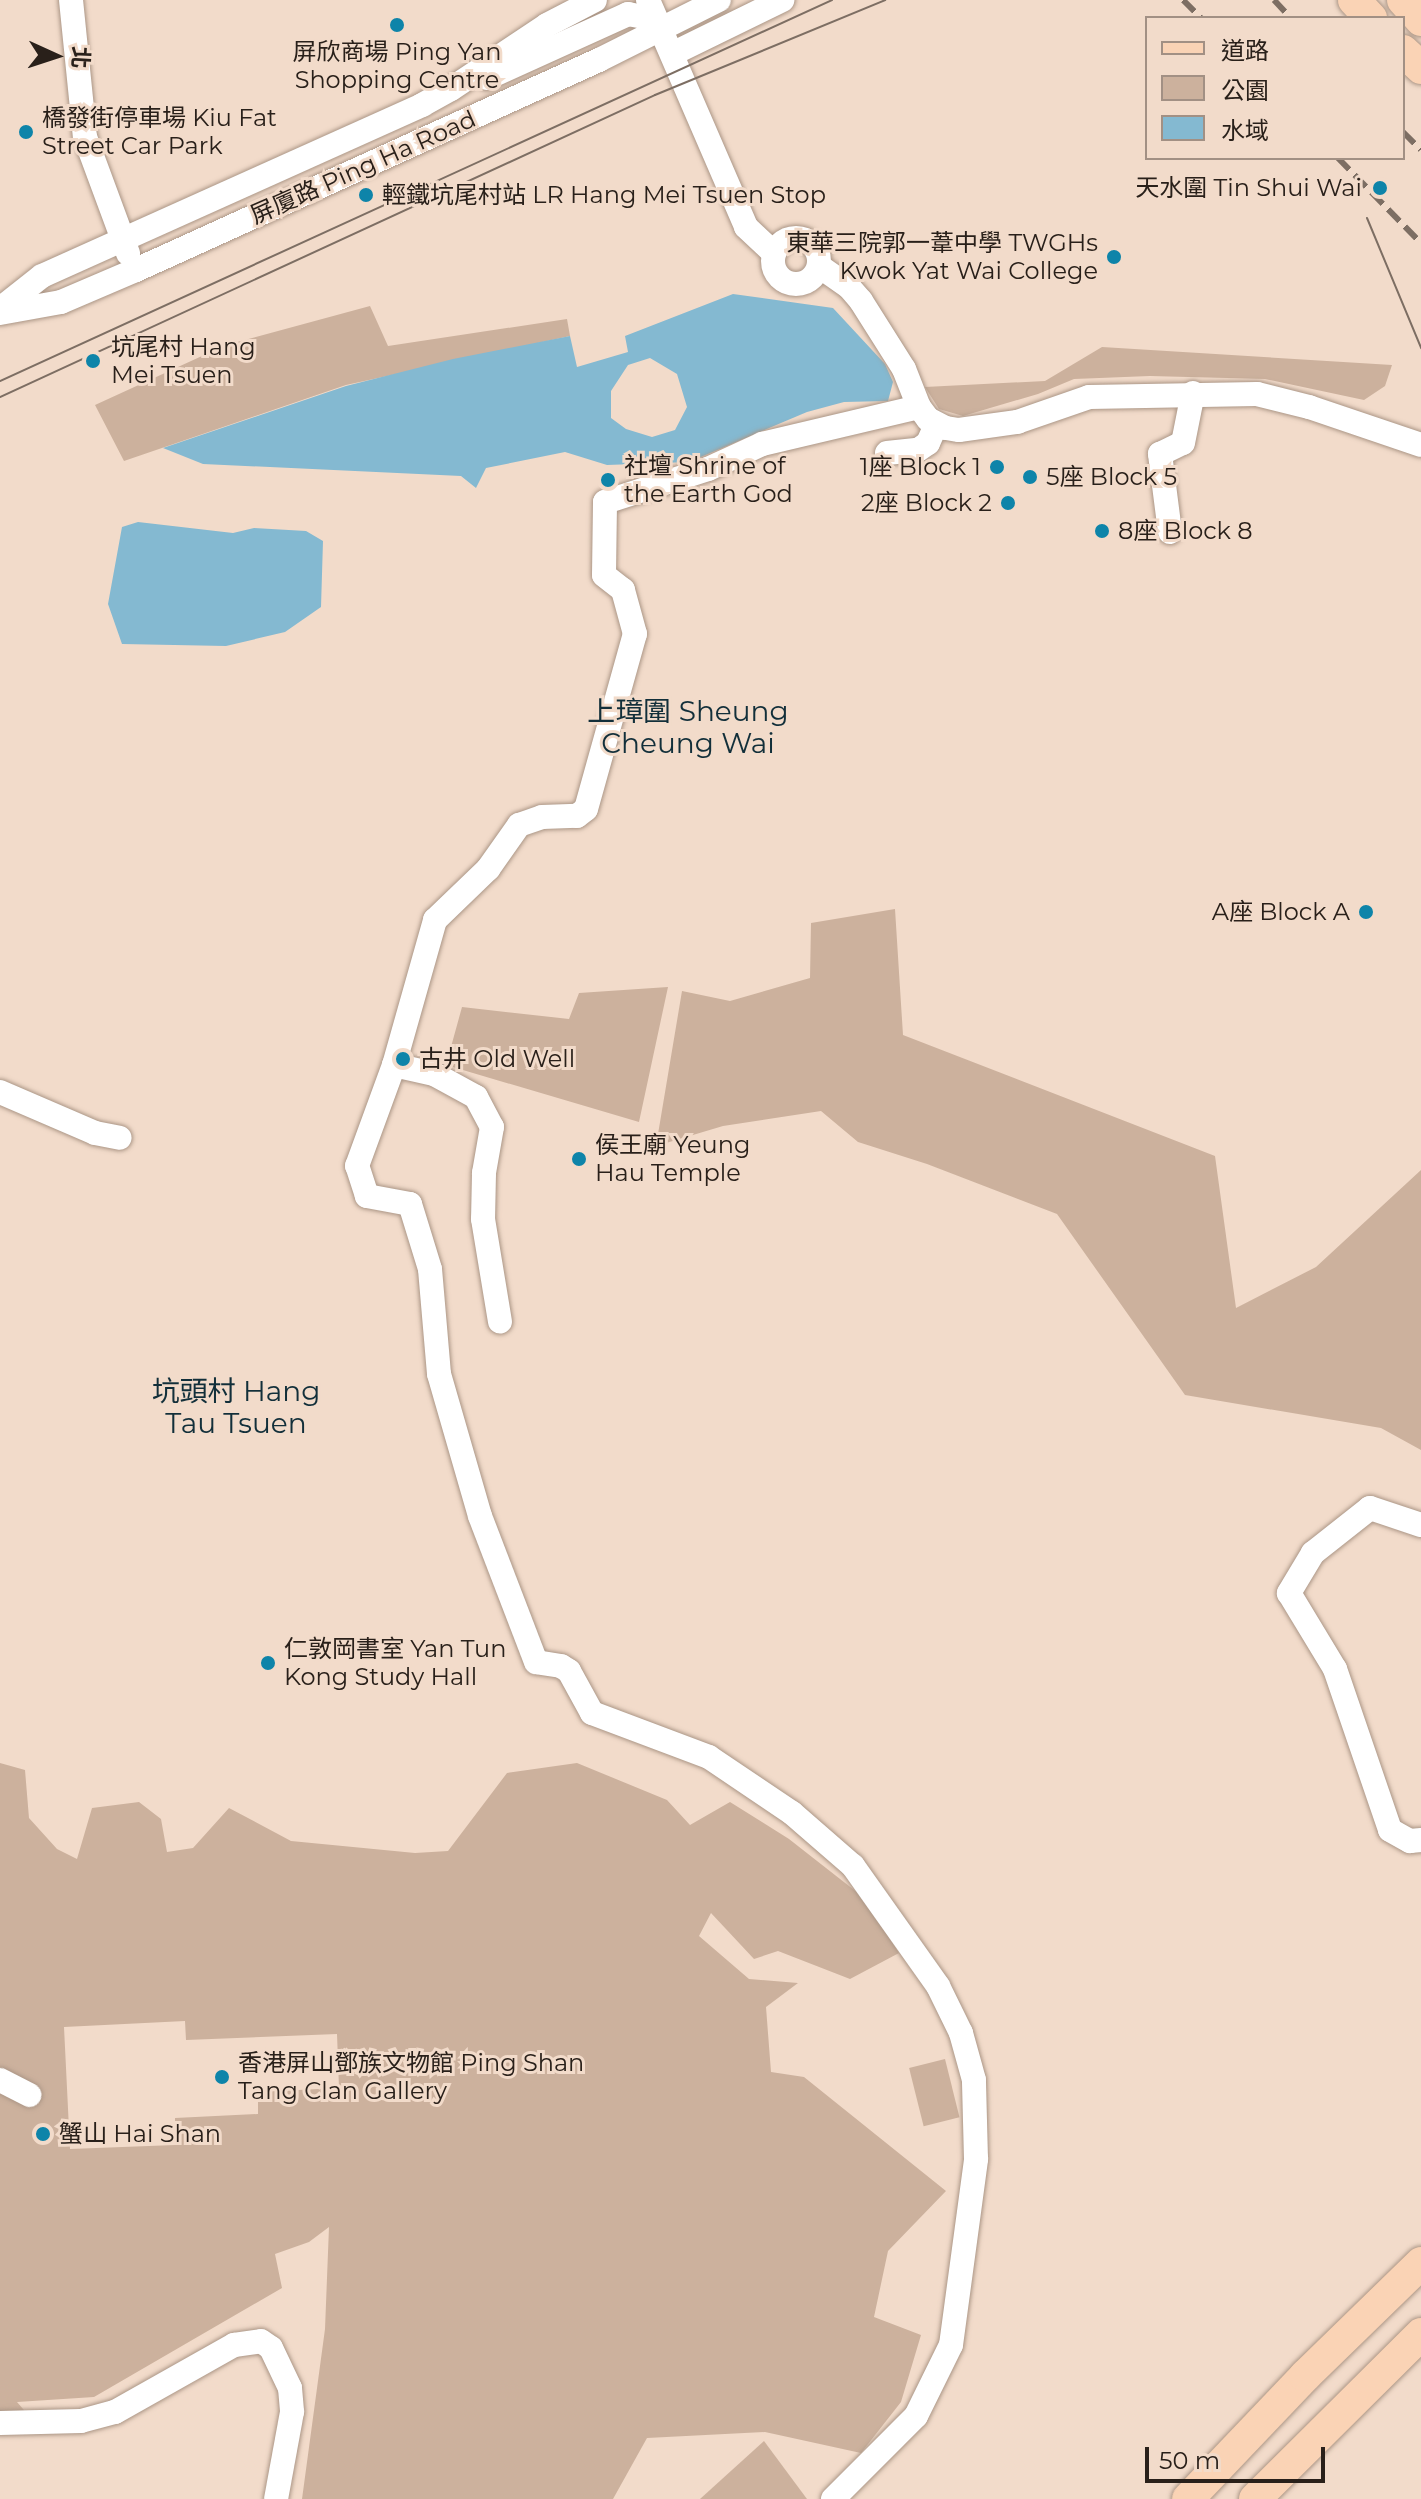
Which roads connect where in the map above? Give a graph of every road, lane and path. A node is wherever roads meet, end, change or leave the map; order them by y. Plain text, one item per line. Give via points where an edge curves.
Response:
1 (595, 0) edge
2 (719, 0) edge
3 (782, 0) edge
4 (1354, 0) edge
5 (1403, 0) edge
6 (638, 3) edge
7 (71, 6) edge
8 (1369, 16) edge
9 (1421, 20) edge
10 (657, 32) junction
11 (1405, 53) edge
12 (672, 54) junction
13 (1421, 68) edge
14 (451, 89) junction
15 (122, 240) junction
16 (136, 270) junction
17 (0, 311) edge
18 (1193, 393) junction
19 (919, 407) junction
20 (936, 425) junction
21 (1421, 445) edge
22 (887, 453) dead end
23 (1170, 532) dead end
24 (394, 1065) junction
25 (0, 1092) edge
26 (120, 1138) dead end
27 (500, 1322) dead end
28 (1421, 1525) edge
29 (1421, 1840) edge
30 (0, 2080) edge
31 (29, 2095) dead end
32 (1421, 2263) edge
33 (1421, 2334) edge
34 (0, 2423) edge
35 (276, 2499) edge
36 (833, 2499) edge
37 (1188, 2499) edge
38 (1255, 2499) edge

1 - 14 street, 屏廈路 Ping Ha Road
2 - 10 street, 屏廈路 Ping Ha Road
3 - 12 street
4 - 8 main road
5 - 9 main road
6 - 10 street
6 - 14 street via 503,72
7 - 15 street via 85,137
10 - 12 street
10 - 16 street, 屏廈路 Ping Ha Road
11 - 13 main road
12 - 19 street via 746,227 774,253 777,274 796,285 807,282 819,266 849,287 904,369
14 - 15 street, 屏廈路 Ping Ha Road
15 - 16 street
15 - 17 street, 屏廈路 Ping Ha Road via 42,276
16 - 17 street, 屏廈路 Ping Ha Road via 61,302
18 - 20 street via 1089,397 1017,422 959,430
18 - 21 street via 1257,394
18 - 23 street via 1183,443 1160,454
19 - 20 street
19 - 24 street via 762,444 708,469 605,502 604,575 623,590 635,634 586,809 577,816 519,825 488,869 435,920
20 - 22 street via 928,443 918,450
24 - 27 street via 434,1074 476,1097 492,1127 483,1219
24 - 36 street via 357,1166 367,1196 410,1204 430,1269 439,1374 480,1516 536,1662 569,1671 592,1713 709,1757 792,1813 853,1866 938,1986 961,2033 974,2080 976,2159 951,2345 916,2416
25 - 26 street via 95,1133
28 - 29 street via 1370,1508 1313,1553 1289,1593 1335,1669 1390,1830 1410,1841
30 - 31 street
32 - 37 main road
33 - 38 main road
34 - 35 street via 81,2421 115,2412 234,2345 261,2341 271,2348 290,2388 292,2412

